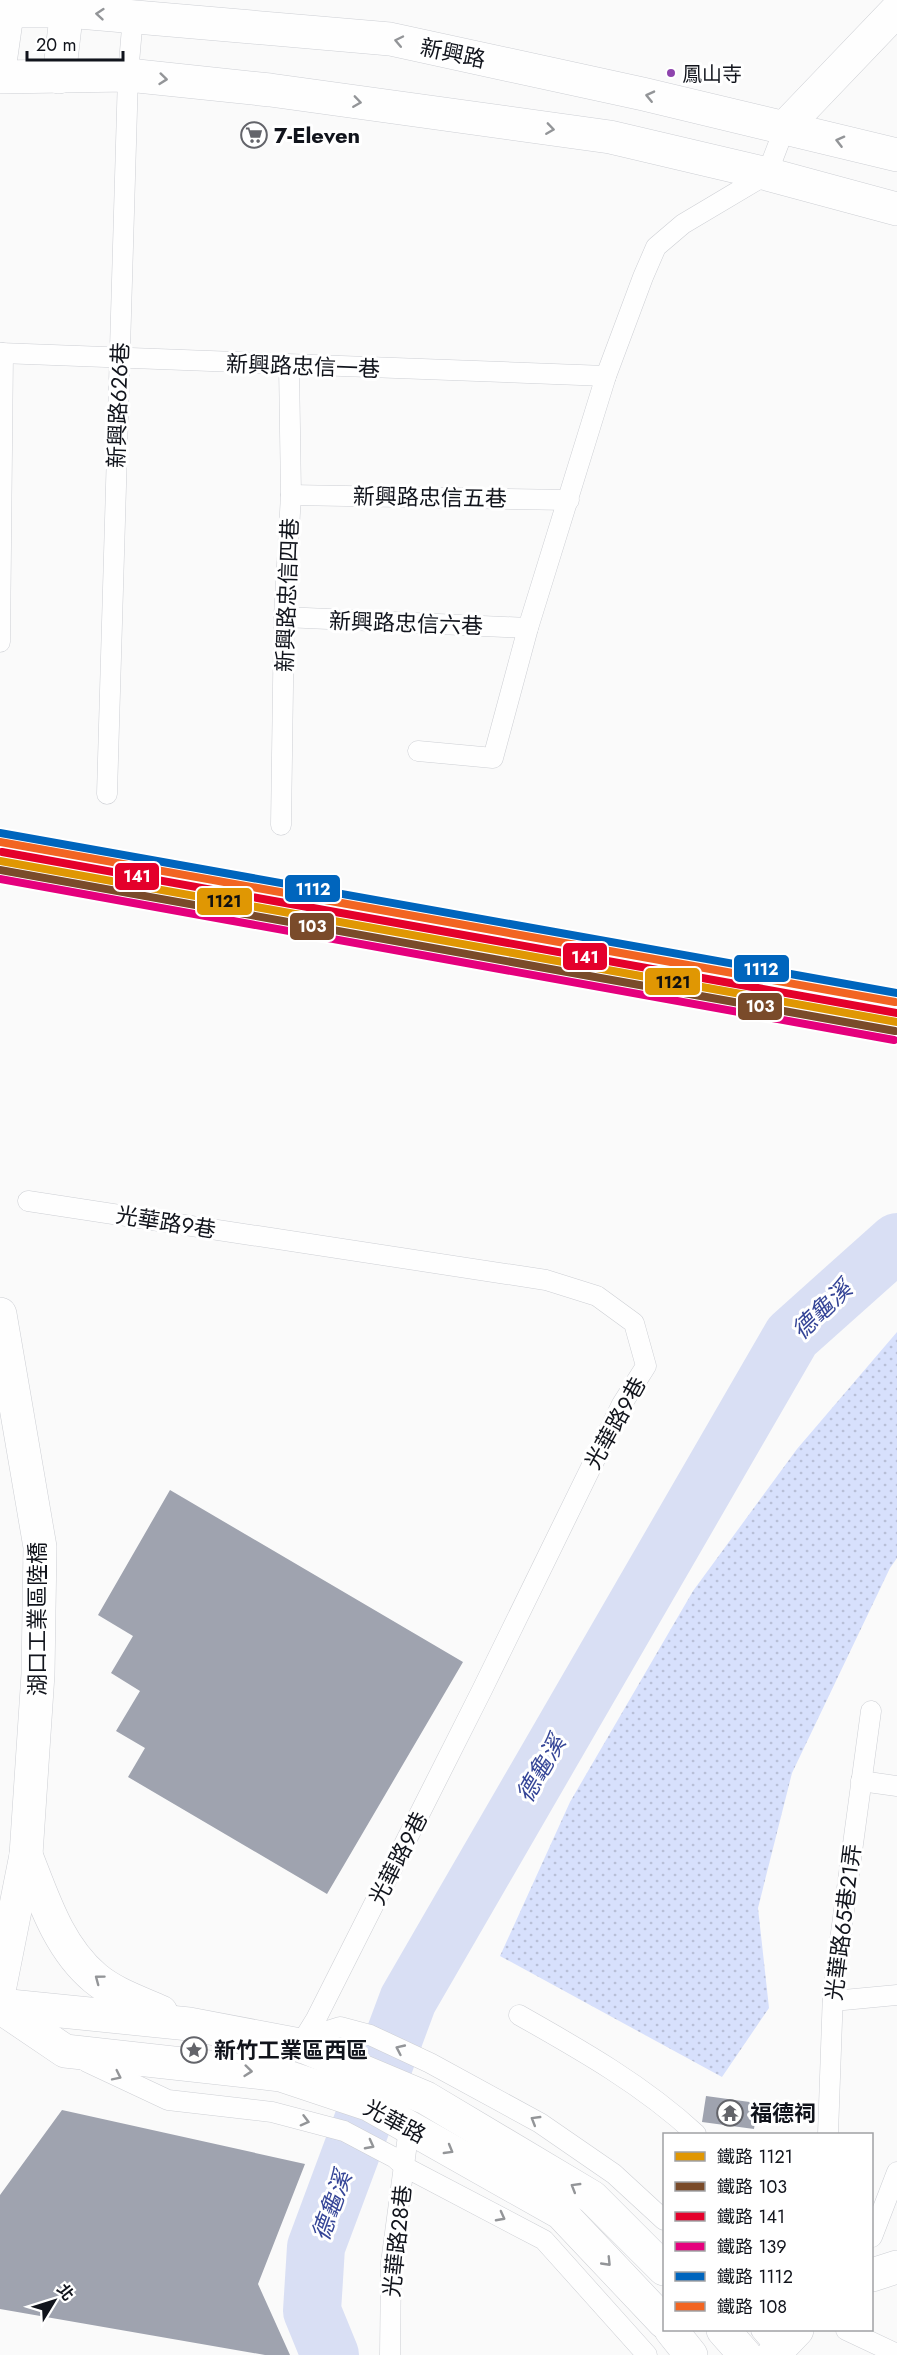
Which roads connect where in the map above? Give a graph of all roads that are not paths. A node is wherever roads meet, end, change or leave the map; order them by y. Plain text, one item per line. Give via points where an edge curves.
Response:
1 (67, 5) edge
2 (5, 7) edge
3 (897, 10) edge
4 (133, 16) junction
5 (0, 63) edge
6 (128, 75) junction
7 (0, 77) edge
8 (59, 77) junction
9 (784, 128) junction
10 (897, 155) edge
11 (767, 174) junction
12 (897, 209) edge
13 (2, 353) edge
14 (120, 359) junction
15 (289, 366) junction
16 (606, 376) junction
17 (291, 495) junction
18 (569, 500) junction
19 (284, 617) junction
20 (528, 628) junction
21 (0, 642) edge
22 (418, 751) dead end
23 (107, 794) dead end
24 (281, 825) dead end
25 (28, 1201) dead end
26 (0, 1314) edge
27 (871, 1711) dead end
28 (861, 1781) junction
29 (897, 1786) edge
30 (26, 1855) junction
31 (0, 1986) edge
32 (897, 1995) edge
33 (833, 2001) junction
34 (0, 2006) edge
35 (519, 2015) dead end
36 (189, 2024) junction
37 (300, 2045) junction
38 (65, 2051) junction
39 (356, 2084) junction
40 (404, 2124) junction
41 (695, 2133) edge
42 (828, 2133) edge
43 (400, 2163) junction
44 (897, 2172) edge
45 (663, 2219) edge
46 (873, 2233) edge
47 (897, 2267) edge
48 (663, 2268) edge
49 (873, 2275) edge
50 (663, 2321) edge
51 (672, 2331) edge
52 (724, 2331) edge
53 (848, 2331) edge
54 (897, 2354) edge
55 (390, 2355) edge
56 (647, 2355) edge
57 (691, 2355) edge
58 (745, 2355) edge

1 - 2 street, 新興路
4 -> 1 street, 新興路
1 - 8 street
2 - 5 street
3 - 9 street
4 - 6 lane, 新興路626巷
9 -> 4 street, 新興路 via 390,39
6 - 8 street
6 -> 11 street via 270,90 610,137
6 - 14 lane, 新興路626巷
7 - 8 street
10 -> 9 street, 新興路
9 - 11 lane
11 - 12 street
11 - 16 lane via 683,224 656,247
13 - 14 lane, 新興路忠信一巷
13 - 21 lane
14 - 15 lane, 新興路忠信一巷
14 - 23 lane, 新興路626巷
15 - 16 lane, 新興路忠信一巷
15 - 17 lane, 新興路忠信四巷
16 - 18 lane
17 - 18 lane, 新興路忠信五巷
17 - 19 lane, 新興路忠信四巷
18 - 20 lane
19 - 20 lane, 新興路忠信六巷
19 - 24 lane, 新興路忠信四巷
20 - 22 lane via 493,758
25 - 37 lane, 光華路9巷 via 546,1280 597,1296 634,1323 646,1366 622,1404
26 - 30 street, 湖口工業區陸橋 via 40,1547 38,1674
27 - 28 lane, 光華路65巷21弄
28 - 29 lane
28 - 33 lane, 光華路65巷21弄
30 - 31 street, 湖口工業區陸橋
36 -> 30 street via 122,1995 95,1978 50,1919
32 - 33 lane
33 - 42 lane, 光華路65巷21弄
34 - 36 street, 光華路
34 - 38 street, 光華路
35 - 41 lane via 599,2060
36 - 37 street, 光華路
37 - 39 street, 光華路
45 -> 37 lane via 614,2174 540,2123 430,2063 370,2035 340,2027
38 -> 39 street, 光華路
38 -> 43 lane, 光華路 via 168,2100 272,2112 344,2131
39 - 40 street, 光華路 via 368,2104
48 -> 39 street, 光華路 via 592,2197 416,2094
40 - 43 lane, 光華路28巷
40 -> 50 street, 光華路 via 561,2213
43 - 55 lane, 光華路28巷 via 391,2263
43 -> 56 lane, 光華路 via 544,2240
44 - 46 lane
47 - 49 street
51 - 57 street
52 - 58 street
53 - 54 lane

